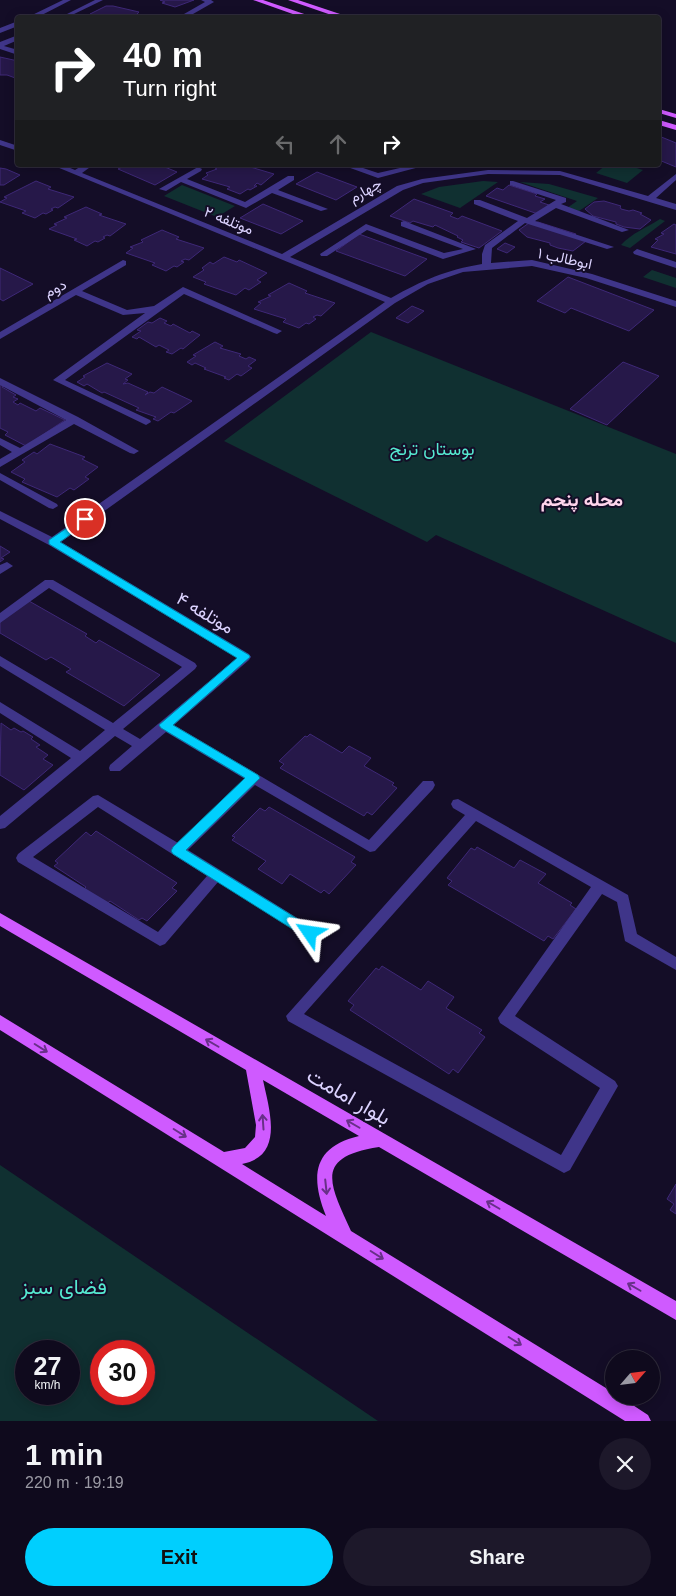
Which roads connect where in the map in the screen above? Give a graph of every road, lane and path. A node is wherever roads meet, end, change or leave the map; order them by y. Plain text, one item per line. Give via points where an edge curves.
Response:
1 (68, 0) edge
2 (100, 0) edge
3 (204, 0) edge
4 (256, 0) edge
5 (291, 0) edge
6 (36, 15) edge
7 (72, 15) edge
8 (186, 15) edge
9 (304, 15) edge
10 (340, 15) edge
11 (15, 24) edge
12 (0, 30) edge
13 (15, 38) edge
14 (0, 46) edge
15 (15, 53) edge
16 (661, 112) edge
17 (676, 116) edge
18 (661, 123) edge
19 (676, 128) edge
20 (0, 142) edge
21 (15, 148) edge
22 (61, 167) edge
23 (86, 167) edge
24 (192, 167) edge
25 (202, 167) edge
26 (352, 167) edge
27 (415, 167) edge
28 (198, 169) junction
29 (490, 169) edge
30 (75, 173) junction
31 (676, 176) edge
32 (291, 178) dead end
33 (180, 179) junction
34 (513, 183) dead end
35 (163, 189) dead end
36 (271, 190) junction
37 (650, 198) junction
38 (477, 202) dead end
39 (555, 205) junction
40 (676, 206) edge
41 (324, 209) dead end
42 (526, 221) junction
43 (404, 224) dead end
44 (625, 230) dead end
45 (610, 247) dead end
46 (472, 249) junction
47 (637, 252) dead end
48 (324, 254) dead end
49 (486, 254) junction
50 (284, 257) junction
51 (123, 263) dead end
52 (676, 264) edge
53 (487, 266) junction
54 (76, 291) junction
55 (392, 300) junction
56 (676, 304) edge
57 (156, 309) junction
58 (277, 331) dead end
59 (0, 336) edge
60 (0, 381) edge
61 (74, 419) junction
62 (146, 422) dead end
63 (0, 442) edge
64 (134, 451) dead end
65 (20, 452) junction
66 (0, 464) edge
67 (0, 476) edge
68 (53, 506) dead end
69 (0, 514) edge
70 (53, 542) junction
71 (0, 619) edge
72 (0, 660) edge
73 (0, 707) edge
74 (165, 725) junction
75 (113, 730) junction
76 (141, 746) junction
77 (80, 757) junction
78 (115, 768) dead end
79 (254, 778) junction
80 (428, 784) dead end
81 (458, 804) dead end
82 (474, 814) junction
83 (0, 824) edge
84 (178, 851) junction
85 (216, 875) junction
86 (600, 886) junction
87 (0, 919) edge
88 (310, 933) dead end
89 (676, 964) edge
90 (0, 1022) edge
91 (253, 1066) junction
92 (380, 1140) junction
93 (222, 1160) junction
94 (345, 1236) junction
95 (676, 1311) edge
96 (642, 1421) edge

1 - 6 street
2 - 7 street via 70,14
3 - 8 street via 211,2
4 - 9 main road
5 - 10 main road
11 - 12 street
13 - 14 street
14 - 15 street
16 - 17 main road
18 - 19 main road
20 - 21 street
22 - 30 street, موتلفه ۲
23 - 30 street
24 - 28 street
25 - 28 street
26 - 27 street via 378,176
28 - 33 street
29 - 37 street, چهارم via 560,173
29 - 50 street, چهارم via 400,188
30 - 50 street, موتلفه ۲
31 - 37 street
32 - 36 street
33 - 35 street
33 - 36 street via 246,205
34 - 39 street via 563,200
36 - 41 street
37 - 40 street, چهارم
38 - 42 street
39 - 42 street
39 - 44 street
42 - 45 street
42 - 49 street via 488,248
43 - 46 street
46 - 48 street via 443,256 366,226
46 - 49 street
47 - 52 street
49 - 53 street
50 - 55 street, موتلفه ۲
51 - 54 street
53 - 55 street, ابوطالب ۱ via 461,270 425,282
53 - 56 street, ابوطالب ۱ via 532,263 589,276
54 - 57 street, دوم via 126,313
54 - 59 street, دوم
55 - 70 street
57 - 58 street via 183,290
57 - 62 street via 58,380
60 - 61 street
61 - 64 street
61 - 65 street
63 - 65 street
65 - 66 street
67 - 68 street
69 - 70 street, موتلفه ۴
70 - 74 street, موتلفه ۴ via 245,657
71 - 75 street via 49,583 191,666
72 - 75 street
73 - 77 street
74 - 76 street, موتلفه ۴
74 - 79 street
75 - 76 street
75 - 77 street
76 - 78 street, موتلفه ۴
77 - 83 street
79 - 80 street via 370,847
79 - 84 street
81 - 82 street
82 - 86 street
82 - 86 street via 293,1016 564,1165 610,1086 505,1018
84 - 85 street
84 - 85 street via 98,800 23,858 160,940
85 - 88 street
86 - 89 street via 623,900 630,937
91 -> 87 main road, بلوار امامت
90 -> 93 main road
92 -> 91 main road, بلوار امامت
93 -> 91 main road via 249,1155 263,1140 264,1125
92 -> 94 main road via 354,1144 335,1154 324,1172 332,1213
95 -> 92 main road, بلوار امامت
93 - 94 main road
94 -> 96 main road

